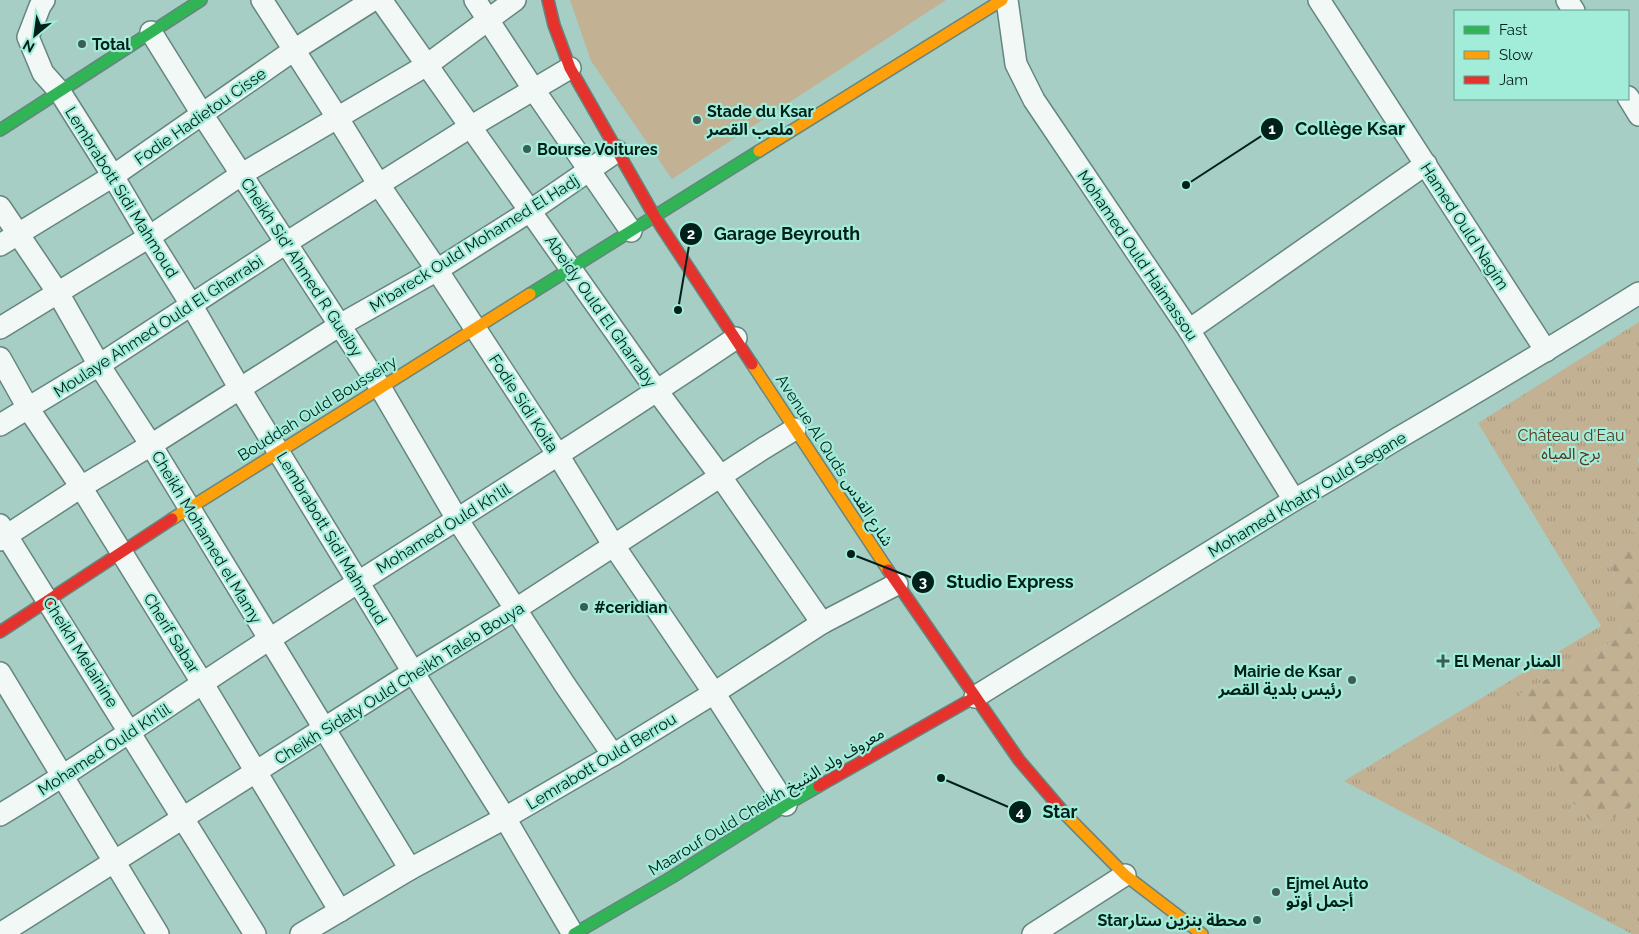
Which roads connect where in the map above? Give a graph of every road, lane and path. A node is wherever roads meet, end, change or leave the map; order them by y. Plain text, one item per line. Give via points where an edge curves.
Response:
1 (44, 0) edge
2 (201, 0) edge
3 (262, 0) edge
4 (373, 0) edge
5 (381, 0) edge
6 (475, 0) edge
7 (515, 0) edge
8 (548, 0) edge
9 (1002, 0) edge
10 (1007, 0) edge
11 (1319, 0) edge
12 (488, 20) junction
13 (150, 32) junction
14 (294, 50) junction
15 (427, 66) junction
16 (570, 68) junction
17 (534, 90) junction
18 (60, 92) junction
19 (1629, 99) edge
20 (202, 114) junction
21 (1639, 115) edge
22 (338, 117) junction
23 (470, 127) junction
24 (0, 130) edge
25 (617, 151) junction
26 (1426, 164) junction
27 (590, 171) junction
28 (242, 174) junction
29 (113, 176) junction
30 (379, 185) junction
31 (0, 207) edge
32 (530, 211) junction
33 (655, 216) junction
34 (631, 231) junction
35 (149, 237) junction
36 (9, 240) edge
37 (286, 243) junction
38 (570, 268) junction
39 (437, 270) junction
40 (58, 293) junction
41 (1639, 293) edge
42 (192, 306) junction
43 (340, 325) junction
44 (0, 328) edge
45 (475, 328) junction
46 (1189, 330) junction
47 (736, 338) junction
48 (1546, 351) junction
49 (0, 358) edge
50 (99, 365) junction
51 (380, 387) junction
52 (240, 389) junction
53 (657, 391) junction
54 (28, 408) junction
55 (0, 425) edge
56 (796, 429) junction
57 (151, 445) junction
58 (279, 452) junction
59 (558, 454) junction
60 (721, 477) junction
61 (81, 487) junction
62 (1294, 500) junction
63 (190, 508) junction
64 (457, 519) junction
65 (2, 533) edge
66 (614, 546) junction
67 (121, 551) junction
68 (358, 582) junction
69 (897, 584) junction
70 (49, 601) junction
71 (516, 610) junction
72 (822, 623) junction
73 (0, 632) edge
74 (270, 639) junction
75 (413, 672) junction
76 (0, 673) edge
77 (203, 684) junction
78 (714, 693) junction
79 (975, 697) junction
80 (324, 729) junction
81 (131, 732) junction
82 (614, 755) junction
83 (256, 772) junction
84 (63, 777) junction
85 (786, 805) junction
86 (0, 815) edge
87 (183, 818) junction
88 (505, 818) junction
89 (113, 862) junction
90 (410, 869) junction
91 (1125, 875) junction
92 (340, 911) junction
93 (4, 930) edge
94 (158, 934) edge
95 (255, 934) edge
96 (301, 934) edge
97 (574, 934) edge
98 (1032, 934) edge
99 (1202, 934) edge

1 - 18 street, Lembrabott Sidi Mahmoud via 28,37 43,73
2 - 13 street
3 - 14 street, Fodie Sidi Koita
4 - 14 street, Fodie Hadietou Cisse
5 - 15 street, Abeidy Ould El Gharraby
6 - 12 street
7 - 12 street
8 - 16 street, Avenue Al Quds شارع القدس
9 - 33 street, Bouddah Ould Bousseiry
10 - 46 street, Mohamed Ould Haimassou via 1014,54 1034,100
11 - 26 street, Hamed Ould Nagim
12 - 15 street
12 - 17 street
13 - 18 street
13 - 20 street, Cheikh Sid' Ahmed R Gueiby
14 - 20 street, Fodie Hadietou Cisse
14 - 22 street, Fodie Sidi Koita
15 - 22 street
15 - 23 street, Abeidy Ould El Gharraby
16 - 17 street, Moulaye Ahmed Ould El Gharrabi
16 - 25 street, Avenue Al Quds شارع القدس
17 - 23 street, Moulaye Ahmed Ould El Gharrabi
17 - 27 street
18 - 24 street
18 - 29 street, Lembrabott Sidi Mahmoud
19 - 21 street
20 - 28 street, Cheikh Sid' Ahmed R Gueiby
20 - 29 street, Fodie Hadietou Cisse
22 - 28 street
22 - 30 street, Fodie Sidi Koita
23 - 30 street, Moulaye Ahmed Ould El Gharrabi
23 - 32 street, Abeidy Ould El Gharraby
25 - 27 street, M'bareck Ould Mohamed El Hadj
25 - 33 street, Avenue Al Quds شارع القدس
26 - 46 street
26 - 48 street, Hamed Ould Nagim
27 - 32 street, M'bareck Ould Mohamed El Hadj
27 - 34 street
28 - 35 street
28 - 37 street, Cheikh Sid' Ahmed R Gueiby
29 - 35 street, Lembrabott Sidi Mahmoud
29 - 36 street, Fodie Hadietou Cisse
30 - 37 street, Moulaye Ahmed Ould El Gharrabi
30 - 39 street, Fodie Sidi Koita
31 - 36 street, Cheikh Mohamed el Mamy
32 - 38 street, Abeidy Ould El Gharraby
32 - 39 street, M'bareck Ould Mohamed El Hadj
33 - 34 street, Bouddah Ould Bousseiry
33 - 47 street, Avenue Al Quds شارع القدس
34 - 38 street, Bouddah Ould Bousseiry
35 - 40 street
35 - 42 street, Lembrabott Sidi Mahmoud
36 - 40 street, Cheikh Mohamed el Mamy
37 - 42 street, Moulaye Ahmed Ould El Gharrabi
37 - 43 street, Cheikh Sid' Ahmed R Gueiby
38 - 45 street, Bouddah Ould Bousseiry
38 - 53 street, Abeidy Ould El Gharraby
39 - 43 street, M'bareck Ould Mohamed El Hadj
39 - 45 street, Fodie Sidi Koita
40 - 44 street
40 - 50 street, Cheikh Mohamed el Mamy
41 - 48 street, Mohamed Khatry Ould Segane
42 - 50 street, Moulaye Ahmed Ould El Gharrabi
42 - 52 street, Lembrabott Sidi Mahmoud
43 - 51 street, Cheikh Sid' Ahmed R Gueiby
43 - 52 street, M'bareck Ould Mohamed El Hadj
45 - 51 street, Bouddah Ould Bousseiry
45 - 59 street, Fodie Sidi Koita
46 - 62 street, Mohamed Ould Haimassou
47 - 53 street, Mohamed Ould Kh'lil
47 - 56 street, Avenue Al Quds شارع القدس
48 - 62 street, Mohamed Khatry Ould Segane
49 - 54 street, Cherif Sabar
50 - 54 street, Moulaye Ahmed Ould El Gharrabi
50 - 57 street, Cheikh Mohamed el Mamy
51 - 58 street, Bouddah Ould Bousseiry
51 - 64 street, Cheikh Sid' Ahmed R Gueiby
52 - 57 street, M'bareck Ould Mohamed El Hadj
52 - 58 street, Lembrabott Sidi Mahmoud
53 - 59 street, Mohamed Ould Kh'lil
53 - 60 street, Abeidy Ould El Gharraby
54 - 55 street, Moulaye Ahmed Ould El Gharrabi
54 - 61 street, Cherif Sabar
56 - 60 street, Cheikh Sidaty Ould Cheikh Taleb Bouya
56 - 69 street, Avenue Al Quds شارع القدس
57 - 61 street, M'bareck Ould Mohamed El Hadj
57 - 63 street, Cheikh Mohamed el Mamy
58 - 63 street, Bouddah Ould Bousseiry
58 - 68 street, Lembrabott Sidi Mahmoud
59 - 64 street, Mohamed Ould Kh'lil
59 - 66 street, Fodie Sidi Koita
60 - 66 street, Cheikh Sidaty Ould Cheikh Taleb Bouya
60 - 72 street, Abeidy Ould El Gharraby
61 - 65 street, M'bareck Ould Mohamed El Hadj
61 - 67 street, Cherif Sabar
62 - 79 street, Mohamed Khatry Ould Segane
63 - 67 street, Bouddah Ould Bousseiry
63 - 74 street, Cheikh Mohamed el Mamy
64 - 68 street, Mohamed Ould Kh'lil
64 - 71 street, Cheikh Sid' Ahmed R Gueiby
65 - 70 street, Cheikh Melainine
66 - 71 street, Cheikh Sidaty Ould Cheikh Taleb Bouya
66 - 78 street, Fodie Sidi Koita
67 - 70 street, Bouddah Ould Bousseiry
67 - 77 street, Cherif Sabar
68 - 74 street, Mohamed Ould Kh'lil
68 - 75 street, Lembrabott Sidi Mahmoud
69 - 72 street, Lemrabott Ould Berrou
69 - 79 street, Avenue Al Quds شارع القدس
70 - 73 street, Bouddah Ould Bousseiry
70 - 81 street, Cheikh Melainine
71 - 75 street, Cheikh Sidaty Ould Cheikh Taleb Bouya
71 - 82 street, Cheikh Sid' Ahmed R Gueiby
72 - 78 street, Lemrabott Ould Berrou
74 - 77 street, Mohamed Ould Kh'lil
74 - 80 street, Cheikh Mohamed el Mamy
75 - 80 street, Cheikh Sidaty Ould Cheikh Taleb Bouya
75 - 88 street, Lembrabott Sidi Mahmoud
76 - 84 street
77 - 81 street, Mohamed Ould Kh'lil
77 - 83 street, Cherif Sabar
78 - 82 street, Lemrabott Ould Berrou
78 - 85 street, Fodie Sidi Koita
79 - 85 street, Maarouf Ould Cheikh معروف ولد الشيخ
79 - 91 street, Avenue Al Quds شارع القدس via 1043,790
80 - 83 street, Cheikh Sidaty Ould Cheikh Taleb Bouya
80 - 90 street, Cheikh Mohamed el Mamy
81 - 84 street, Mohamed Ould Kh'lil
81 - 87 street, Cheikh Melainine
82 - 88 street, Lemrabott Ould Berrou
83 - 87 street, Cheikh Sidaty Ould Cheikh Taleb Bouya
83 - 92 street, Cherif Sabar
84 - 86 street, Mohamed Ould Kh'lil
84 - 89 street
85 - 97 street, Maarouf Ould Cheikh معروف ولد الشيخ
87 - 89 street, Cheikh Sidaty Ould Cheikh Taleb Bouya
87 - 95 street, Cheikh Melainine
88 - 90 street, Lemrabott Ould Berrou
88 - 97 street, Lembrabott Sidi Mahmoud
89 - 93 street, Cheikh Sidaty Ould Cheikh Taleb Bouya
89 - 94 street
90 - 92 street, Lemrabott Ould Berrou
91 - 98 street
91 - 99 street, Avenue Al Quds شارع القدس
92 - 96 street, Lemrabott Ould Berrou

